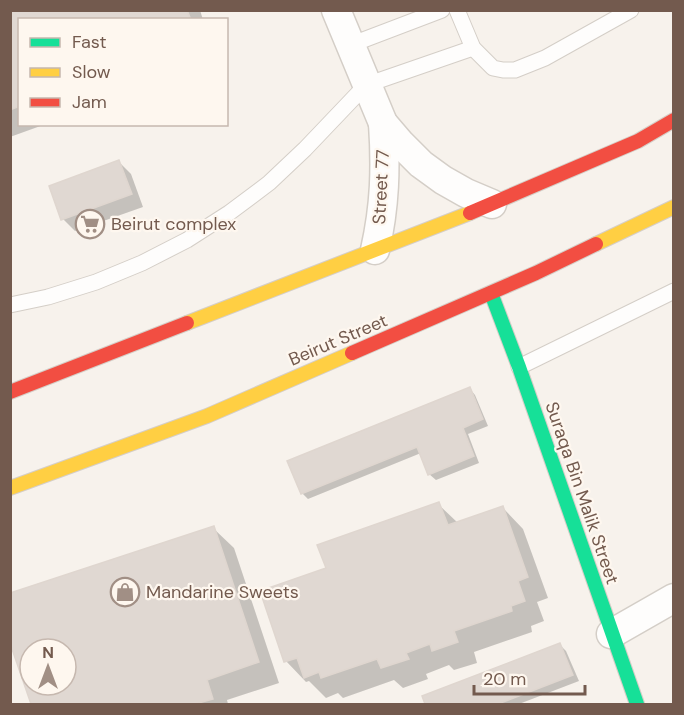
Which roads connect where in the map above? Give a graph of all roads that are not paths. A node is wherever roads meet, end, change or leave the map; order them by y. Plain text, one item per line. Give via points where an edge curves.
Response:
1 (336, 10) edge
2 (442, 10) edge
3 (457, 10) edge
4 (631, 10) edge
5 (350, 45) junction
6 (473, 48) junction
7 (366, 85) junction
8 (674, 120) edge
9 (383, 123) junction
10 (492, 204) junction
11 (674, 207) edge
12 (375, 250) junction
13 (674, 291) edge
14 (491, 293) junction
15 (10, 305) edge
16 (519, 367) junction
17 (10, 392) edge
18 (10, 488) edge
19 (674, 598) edge
20 (611, 634) junction
21 (637, 705) edge

1 - 5 street, Street 77
2 - 5 lane
3 - 6 lane
4 - 6 lane via 545,58 515,70 493,68
5 - 7 street, Street 77
6 - 7 lane
7 - 9 street, Street 77
7 - 15 lane via 269,183 187,240 96,282
8 - 10 main road via 638,141
9 - 10 street, Street 77 via 420,164 466,193
9 - 12 street, Street 77 via 385,183
10 - 12 main road
11 - 14 main road, Beirut Street
12 - 17 main road
13 - 16 lane
14 - 16 main road, Suraqa Bin Malik Street
14 - 18 main road, Beirut Street via 207,416
16 - 20 main road, Suraqa Bin Malik Street
19 - 20 street
20 - 21 main road, Suraqa Bin Malik Street

